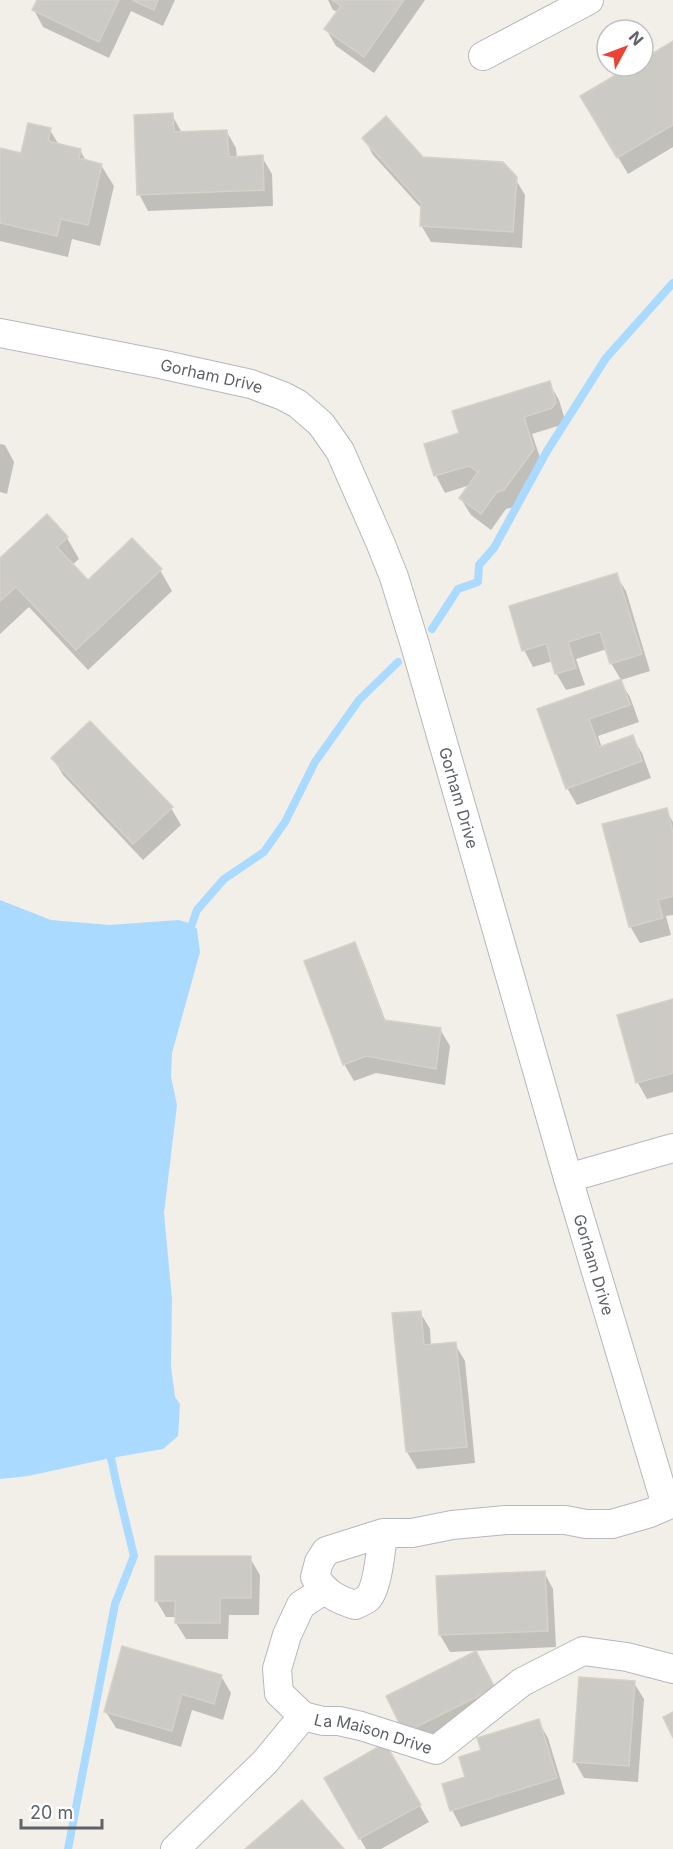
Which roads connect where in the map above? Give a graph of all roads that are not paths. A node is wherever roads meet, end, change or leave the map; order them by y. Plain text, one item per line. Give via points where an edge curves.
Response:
1 (589, 0) edge
2 (483, 56) dead end
3 (0, 333) edge
4 (673, 1148) edge
5 (568, 1178) junction
6 (670, 1504) edge
7 (383, 1533) junction
8 (324, 1590) junction
9 (673, 1669) edge
10 (303, 1716) junction
11 (175, 1849) edge

1 - 2 street
3 - 5 street, Gorham Drive via 251,384 298,404 321,424 340,451 401,600
4 - 5 street
5 - 6 street, Gorham Drive
6 - 7 street via 612,1524 506,1520 412,1533
7 - 8 street via 326,1551 315,1578
7 - 8 street via 379,1567 368,1599 355,1605
8 - 10 street, La Maison Drive via 301,1605 277,1669 279,1693
9 - 10 street, La Maison Drive via 627,1657 583,1652 522,1682 436,1750 361,1726
10 - 11 street via 265,1762

